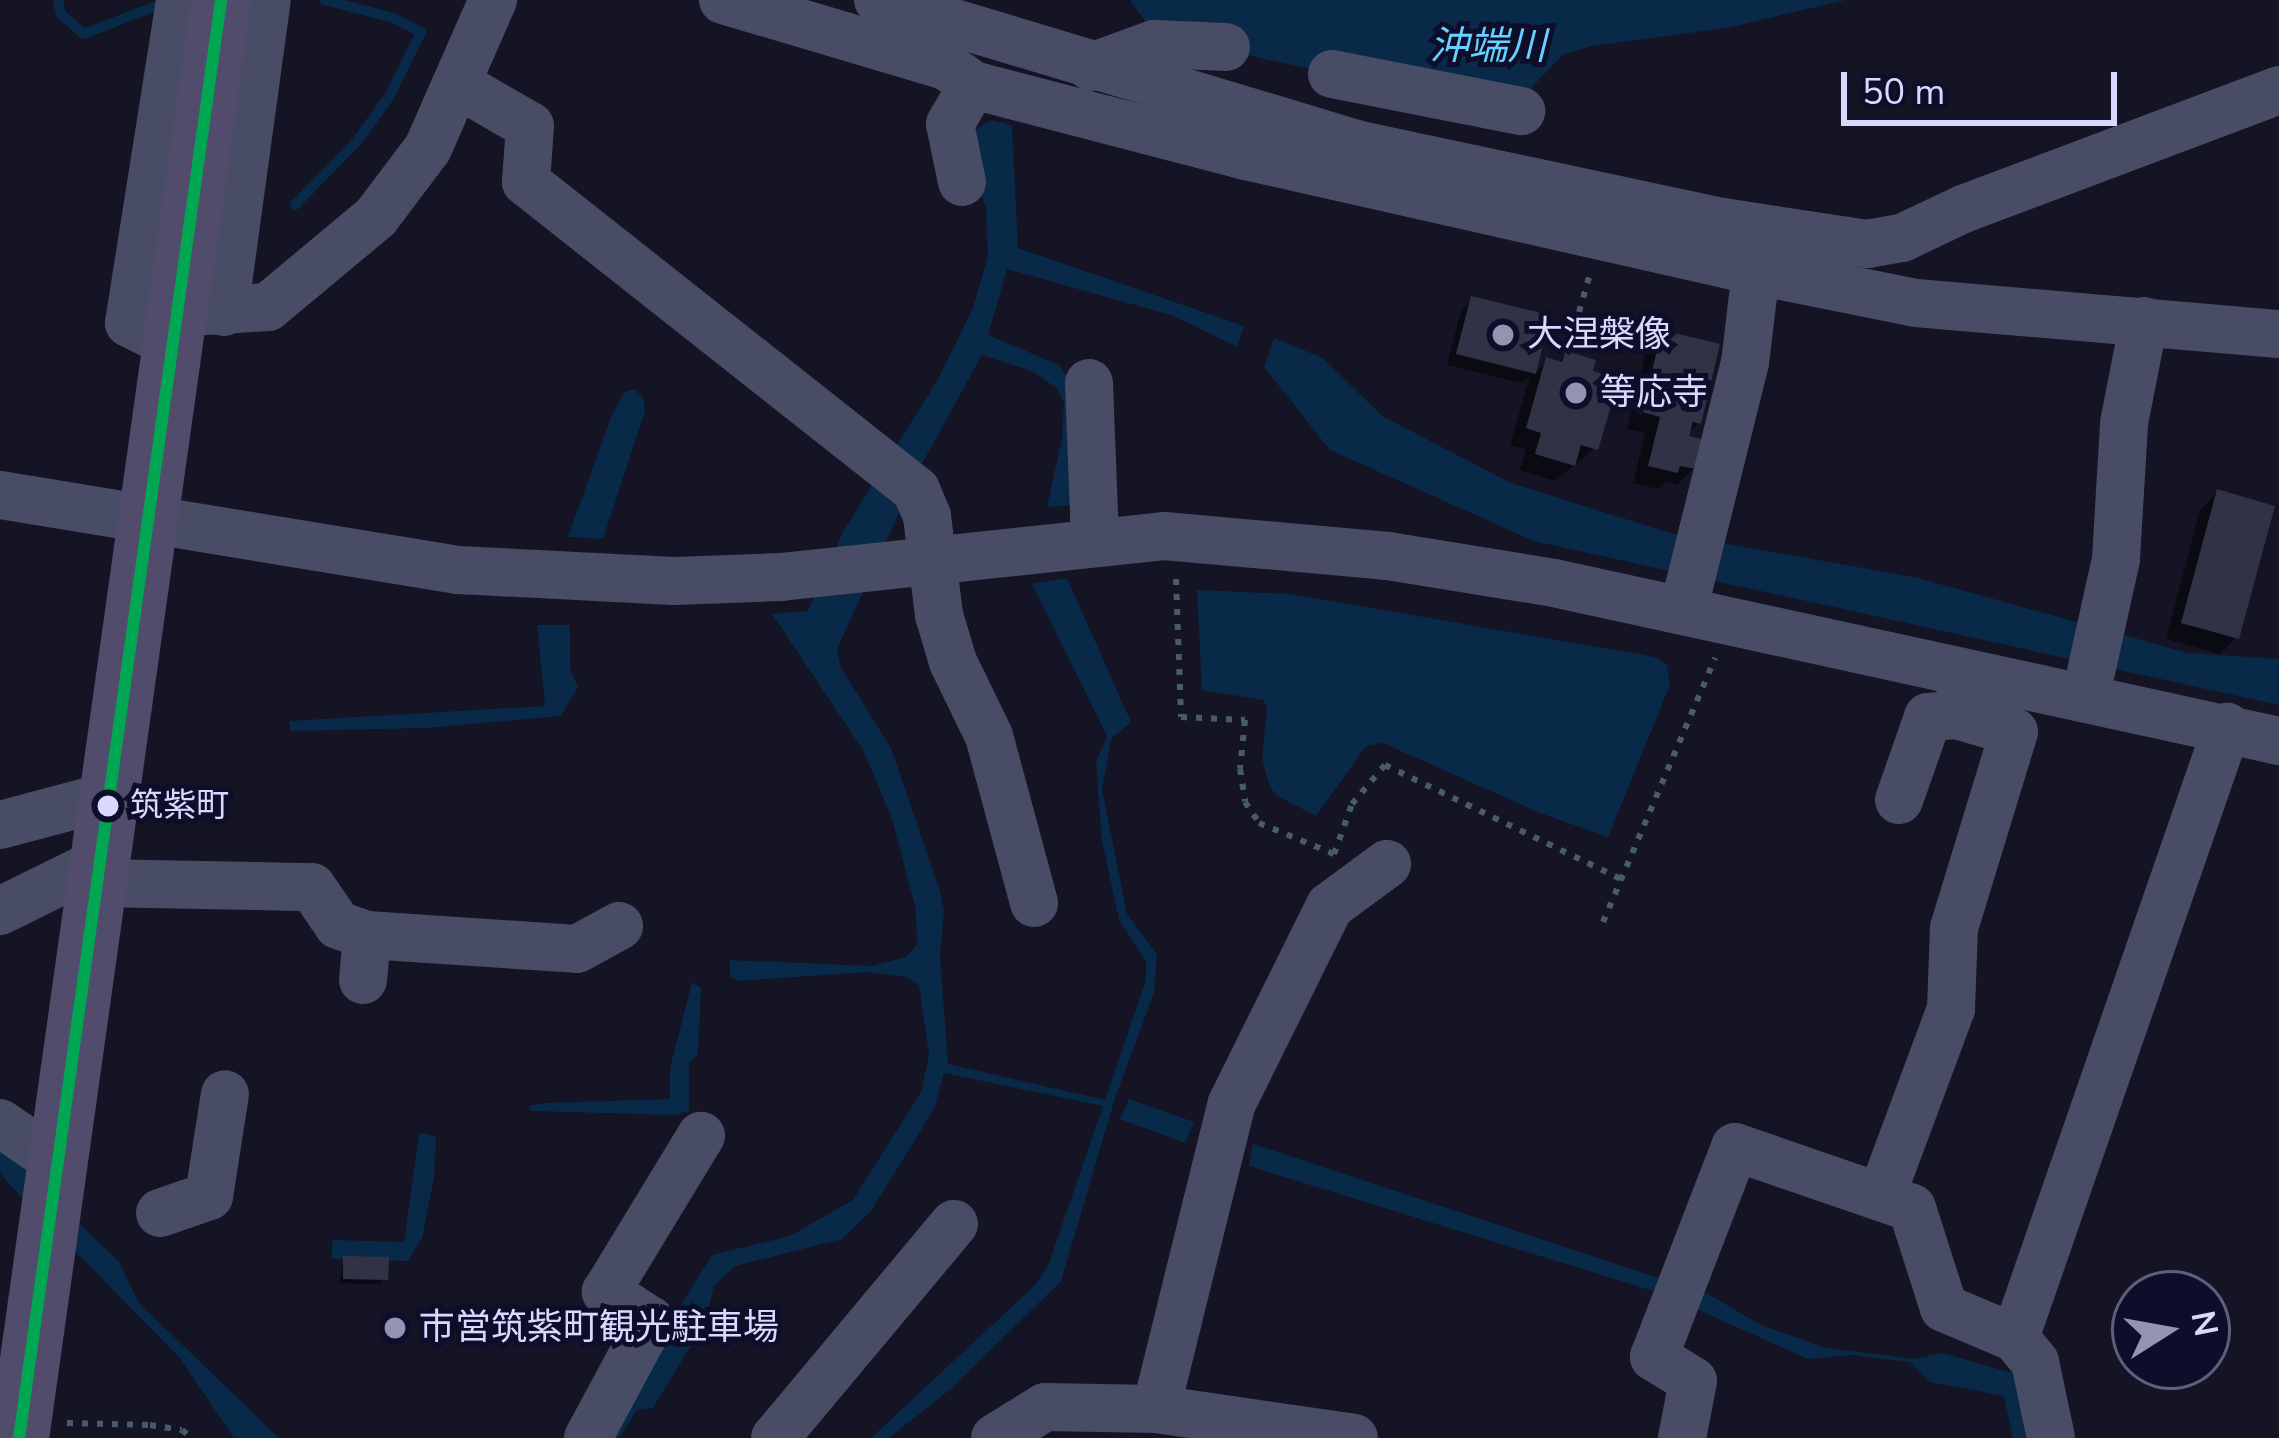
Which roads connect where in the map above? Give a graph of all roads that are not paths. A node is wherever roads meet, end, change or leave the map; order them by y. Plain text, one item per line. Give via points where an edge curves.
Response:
1 (179, 0) edge
2 (221, 0) edge
3 (267, 0) edge
4 (493, 0) edge
5 (723, 0) edge
6 (878, 0) edge
7 (1000, 38) junction
8 (1226, 47) dead end
9 (1090, 67) junction
10 (1332, 74) dead end
11 (457, 84) junction
12 (979, 86) junction
13 (1385, 87) junction
14 (2279, 90) edge
15 (1521, 111) dead end
16 (1516, 178) junction
17 (962, 182) dead end
18 (1723, 222) junction
19 (1756, 271) junction
20 (1816, 280) junction
21 (2144, 321) junction
22 (190, 323) junction
23 (2279, 334) edge
24 (1088, 382) dead end
25 (0, 495) edge
26 (148, 522) junction
27 (1095, 542) junction
28 (931, 560) junction
29 (1700, 587) junction
30 (2094, 654) dead end
31 (2227, 727) junction
32 (2279, 741) edge
33 (110, 796) junction
34 (1899, 800) dead end
35 (0, 825) edge
36 (1387, 864) dead end
37 (98, 872) junction
38 (1034, 903) dead end
39 (0, 911) edge
40 (620, 926) dead end
41 (225, 1094) dead end
42 (0, 1123) edge
43 (701, 1136) dead end
44 (57, 1162) junction
45 (1881, 1197) junction
46 (160, 1213) dead end
47 (954, 1224) dead end
48 (2015, 1338) junction
49 (1156, 1409) junction
50 (21, 1428) edge
51 (588, 1438) edge
52 (776, 1438) edge
53 (995, 1438) edge
54 (1354, 1438) edge
55 (1682, 1438) edge
56 (2051, 1438) edge

1 - 22 street via 129,323
2 - 22 main road
3 - 22 street
4 - 11 street
5 - 12 street via 946,66
6 - 7 street
7 - 9 street
7 - 12 street
8 - 9 street via 1154,44
9 - 16 street via 1360,145
10 - 13 street
11 - 22 street via 428,148 376,217 268,308
11 - 28 street via 530,126 526,182 916,490 928,516
12 - 17 street via 950,124
12 - 19 street via 1246,156
13 - 15 street
13 - 16 street via 1408,123
14 - 18 street via 1902,238 1867,244
16 - 18 street
18 - 20 street via 1744,244
19 - 20 street
19 - 29 street
20 - 21 street via 1916,303
21 - 23 street
21 - 30 street via 2124,423 2116,559
22 - 26 main road
24 - 27 street
25 - 26 street
26 - 28 street via 500,572 674,581
26 - 33 main road
27 - 28 street
27 - 29 street via 1178,538
28 - 38 street via 943,631 989,736
29 - 31 street
31 - 32 street
31 - 48 street
33 - 35 street
33 - 37 main road
34 - 45 street via 1928,717 1958,706 2014,731 1954,928 1951,1009
36 - 49 street via 1330,906 1232,1103
37 - 39 street
37 - 40 street via 312,887 365,957 577,949
37 - 44 main road
41 - 46 street via 209,1196
42 - 44 street
43 - 51 street via 606,1292 651,1321
44 - 50 main road
45 - 48 street via 1912,1208 1944,1308
45 - 55 street via 1736,1147 1654,1357 1693,1381
47 - 52 street
48 - 56 street via 2035,1362
49 - 53 street via 1045,1407
49 - 54 street

